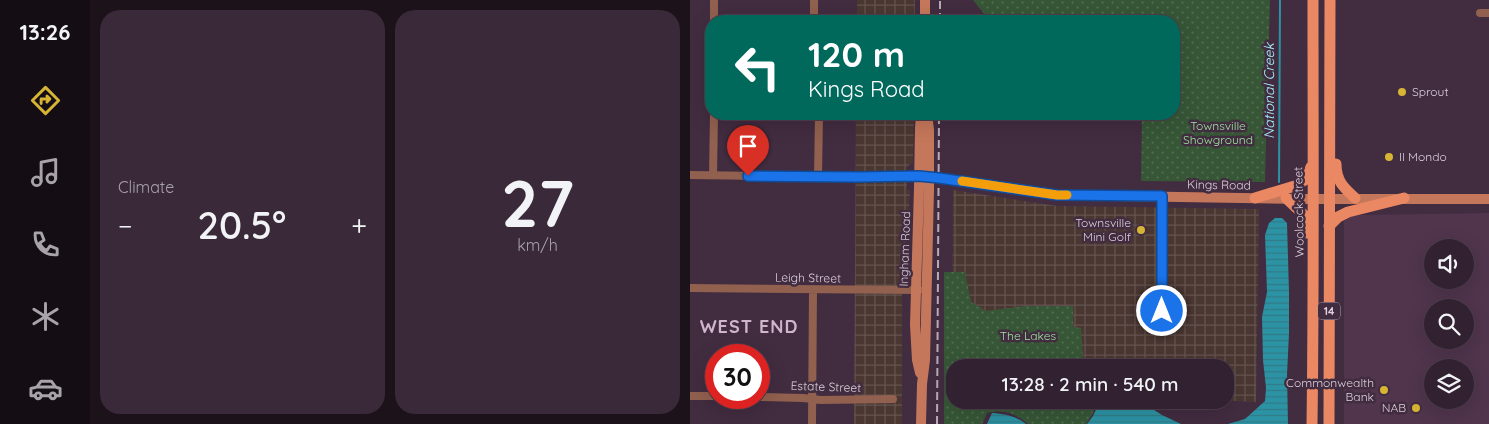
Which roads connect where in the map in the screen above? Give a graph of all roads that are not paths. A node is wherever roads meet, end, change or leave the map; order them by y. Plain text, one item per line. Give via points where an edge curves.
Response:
1 (714, 0) edge
2 (814, 0) edge
3 (925, 0) edge
4 (1313, 0) edge
5 (1330, 4) edge
6 (1480, 13) dead end
7 (1489, 13) edge
8 (714, 15) edge
9 (814, 15) edge
10 (925, 15) edge
11 (714, 120) edge
12 (819, 120) edge
13 (921, 120) edge
14 (927, 120) edge
15 (1312, 162) junction
16 (690, 175) edge
17 (713, 175) junction
18 (818, 177) junction
19 (924, 177) junction
20 (1162, 196) junction
21 (1254, 198) junction
22 (1286, 198) junction
23 (1314, 198) junction
24 (1330, 198) junction
25 (1356, 198) junction
26 (1404, 198) junction
27 (1489, 199) edge
28 (1330, 226) junction
29 (690, 288) edge
30 (813, 290) junction
31 (921, 290) junction
32 (1314, 296) junction
33 (1162, 311) dead end
34 (690, 396) edge
35 (705, 396) edge
36 (770, 397) edge
37 (812, 399) junction
38 (893, 399) dead end
39 (812, 424) edge
40 (921, 424) edge
41 (1312, 424) edge
42 (1329, 424) edge

1 - 8 street
2 - 9 street
3 - 10 main road
4 - 15 main road, Woolcock Street / 14
5 - 24 main road, 14
5 - 25 main road via 1336,53 1336,170 1342,186
6 - 7 street
11 - 17 street
12 - 18 street
13 - 19 main road, Ingham Road
14 - 19 main road, Ingham Road
15 - 21 main road via 1307,178 1298,185
15 - 23 main road, Woolcock Street / 14
16 - 17 street
17 - 18 street
18 - 19 street
19 - 20 main road, Kings Road via 1057,195
19 - 31 main road, Ingham Road
20 - 21 main road, Kings Road
20 - 33 street
21 - 22 main road, Kings Road
22 - 23 main road, Kings Road
22 - 32 main road via 1307,220
23 - 24 main road, Kings Road
23 - 32 main road, Woolcock Street / 14
24 - 25 main road, Kings Road
24 - 28 main road, 14
25 - 26 main road, Kings Road
26 - 27 main road, Kings Road
26 - 28 main road via 1342,214
28 - 42 main road, 14
29 - 30 street, Leigh Street
30 - 31 street, Leigh Street
30 - 37 street
31 - 40 main road, Ingham Road via 915,339 922,384
32 - 41 main road, Woolcock Street / 14
34 - 35 street
36 - 37 street, Estate Street
37 - 38 street, Estate Street
37 - 39 street

